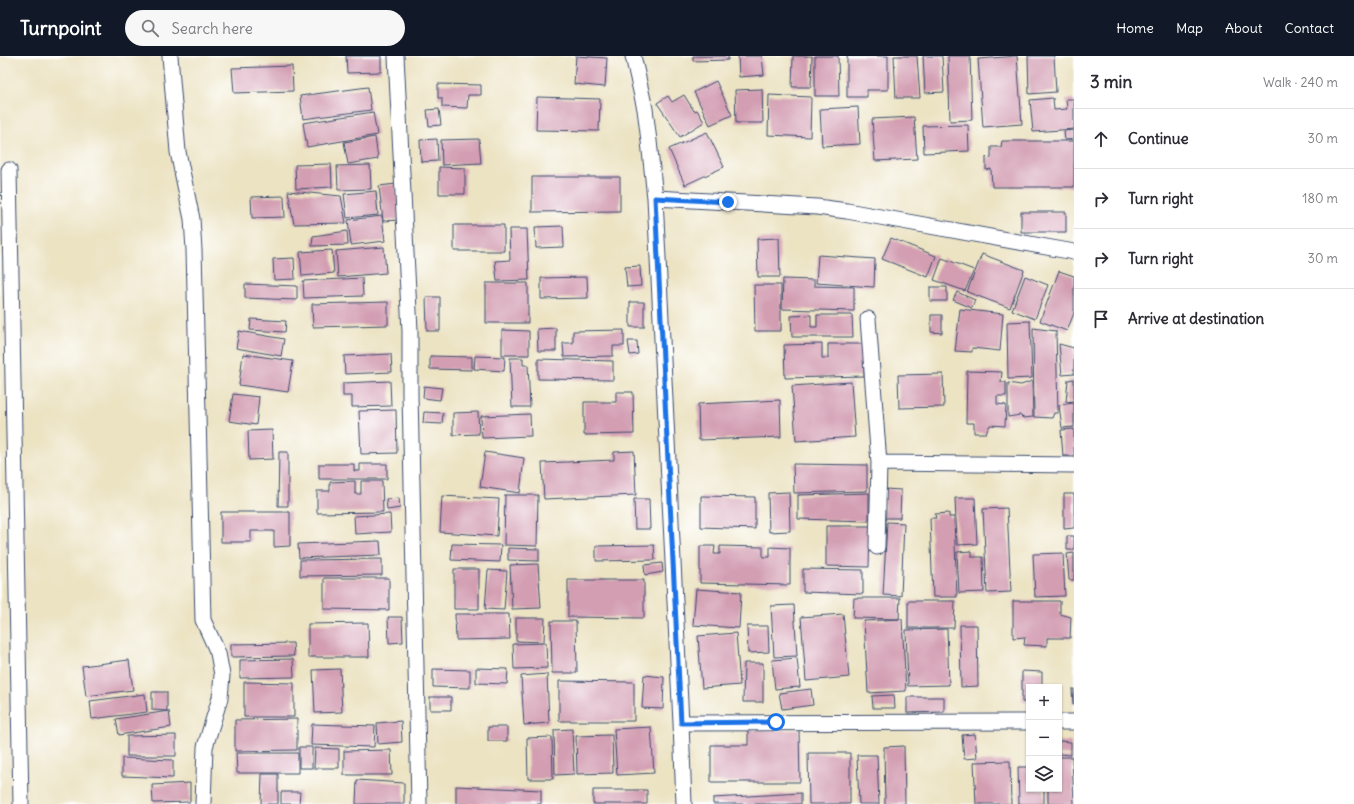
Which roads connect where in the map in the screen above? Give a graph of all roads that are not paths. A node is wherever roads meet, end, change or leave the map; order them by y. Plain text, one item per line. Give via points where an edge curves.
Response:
1 (170, 56) edge
2 (396, 56) edge
3 (633, 56) edge
4 (9, 170) dead end
5 (655, 198) junction
6 (1074, 252) edge
7 (868, 319) dead end
8 (879, 463) junction
9 (1074, 465) edge
10 (877, 547) dead end
11 (1026, 722) edge
12 (1062, 722) edge
13 (1074, 722) edge
14 (681, 723) junction
15 (21, 804) edge
16 (204, 804) edge
17 (419, 804) edge
18 (684, 804) edge

1 - 16 street via 178,152 192,219 194,250 203,620 218,652 222,675 220,698 205,747
2 - 17 street via 410,331
3 - 5 street via 646,115
4 - 15 street
5 - 6 street via 817,207
5 - 14 street
7 - 8 street
8 - 9 street
8 - 10 street
11 - 14 street
12 - 13 street
14 - 18 street

